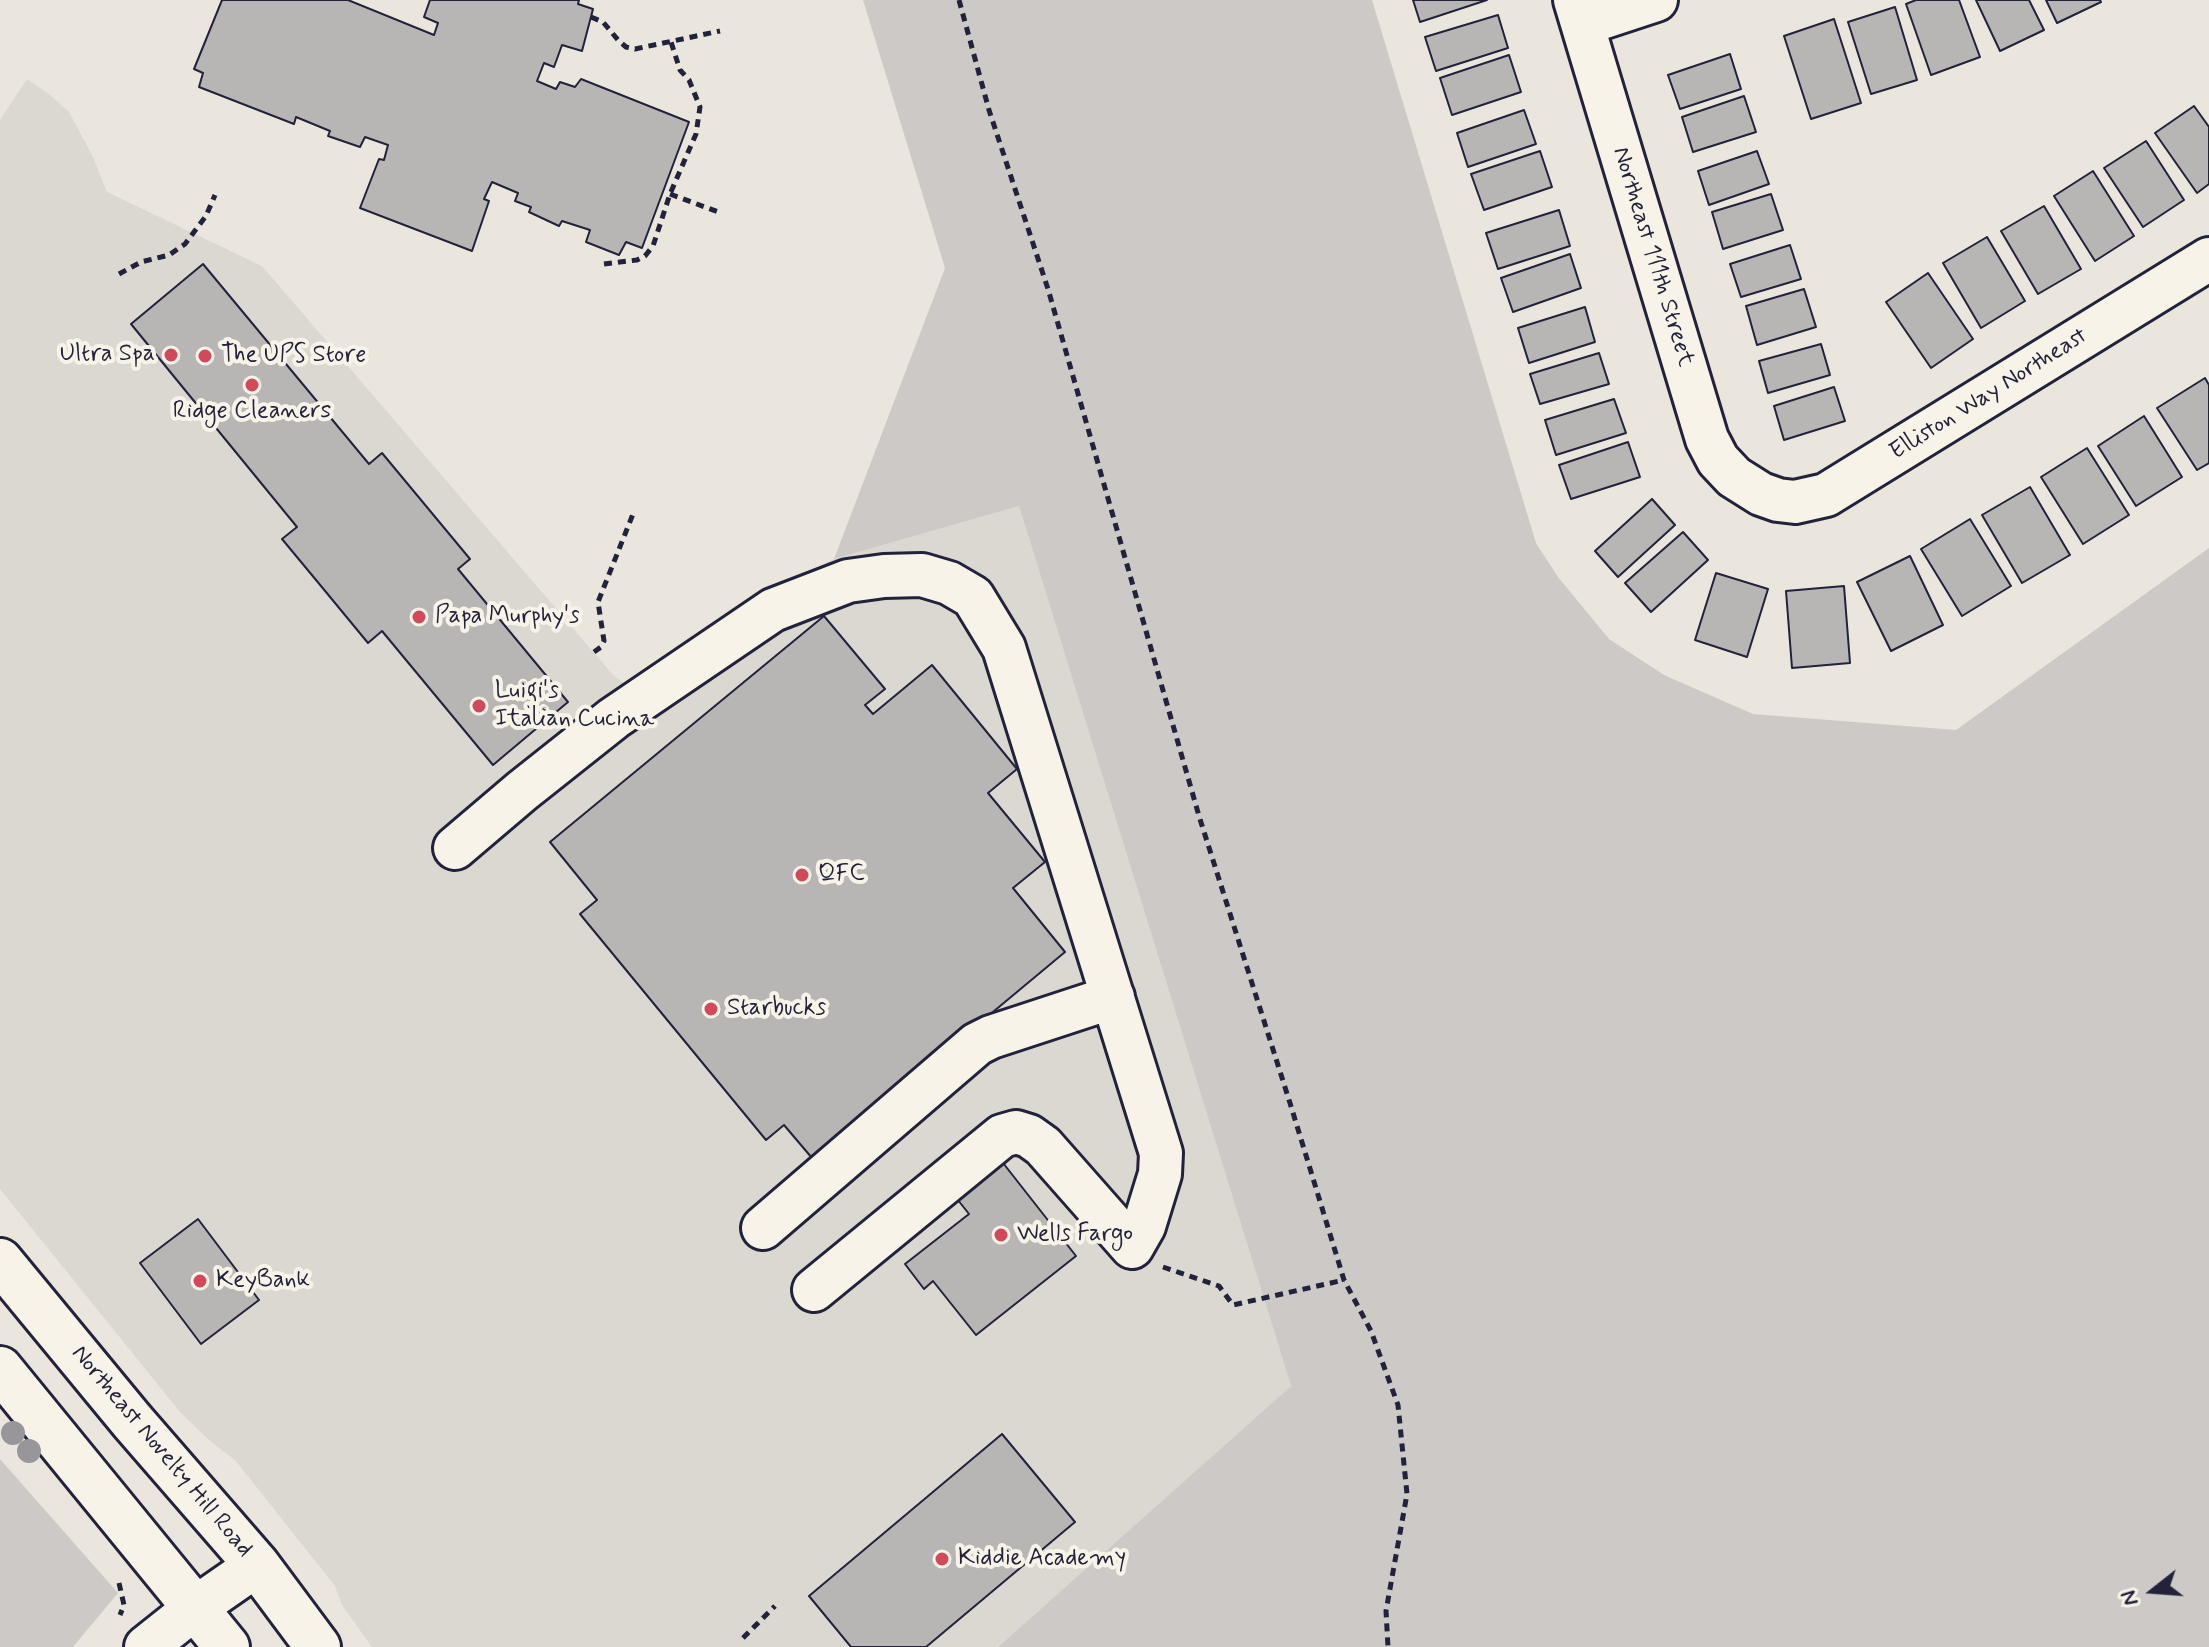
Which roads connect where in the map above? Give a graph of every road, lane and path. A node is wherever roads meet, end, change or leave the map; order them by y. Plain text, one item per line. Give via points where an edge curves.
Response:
1 (959, 0) edge
2 (1656, 0) edge
3 (1579, 12) edge
4 (591, 17) dead end
5 (720, 31) dead end
6 (671, 42) junction
7 (670, 194) junction
8 (215, 195) dead end
9 (721, 213) dead end
10 (2209, 259) edge
11 (604, 264) dead end
12 (119, 274) dead end
13 (1761, 494) joint
14 (633, 514) dead end
15 (594, 652) dead end
16 (455, 848) dead end
17 (1113, 997) junction
18 (763, 1228) dead end
19 (1141, 1255) junction
20 (0, 1261) edge
21 (1344, 1280) junction
22 (814, 1290) dead end
23 (0, 1369) edge
24 (257, 1565) junction
25 (775, 1606) dead end
26 (195, 1608) junction
27 (743, 1638) dead end
28 (146, 1647) edge
29 (227, 1647) edge
30 (318, 1647) edge
31 (1388, 1647) edge

1 - 21 path via 1199,816
2 - 3 street
3 - 13 street, Northeast 111th Street via 1707,439 1734,477
4 - 6 path via 603,22 626,47
5 - 6 path
6 - 7 path via 700,107 696,134
7 - 9 path
7 - 11 path via 645,256
8 - 12 path via 185,244
10 - 13 street, Elliston Way Northeast via 1826,495 1795,502
14 - 15 path via 598,602 604,641
16 - 17 street via 614,718 773,610 848,581 922,575 973,597 1004,648
17 - 18 street via 977,1044
17 - 19 street via 1161,1153
19 - 21 path via 1219,1286 1233,1305
19 - 22 street via 1043,1146 1016,1132 1002,1136
20 - 24 main road, Northeast Novelty Hill Road
21 - 31 path via 1371,1331 1398,1405 1407,1494 1386,1611
23 - 26 main road
24 - 26 street
24 - 30 main road, Northeast Novelty Hill Road
25 - 27 path
26 - 28 street
26 - 29 main road

